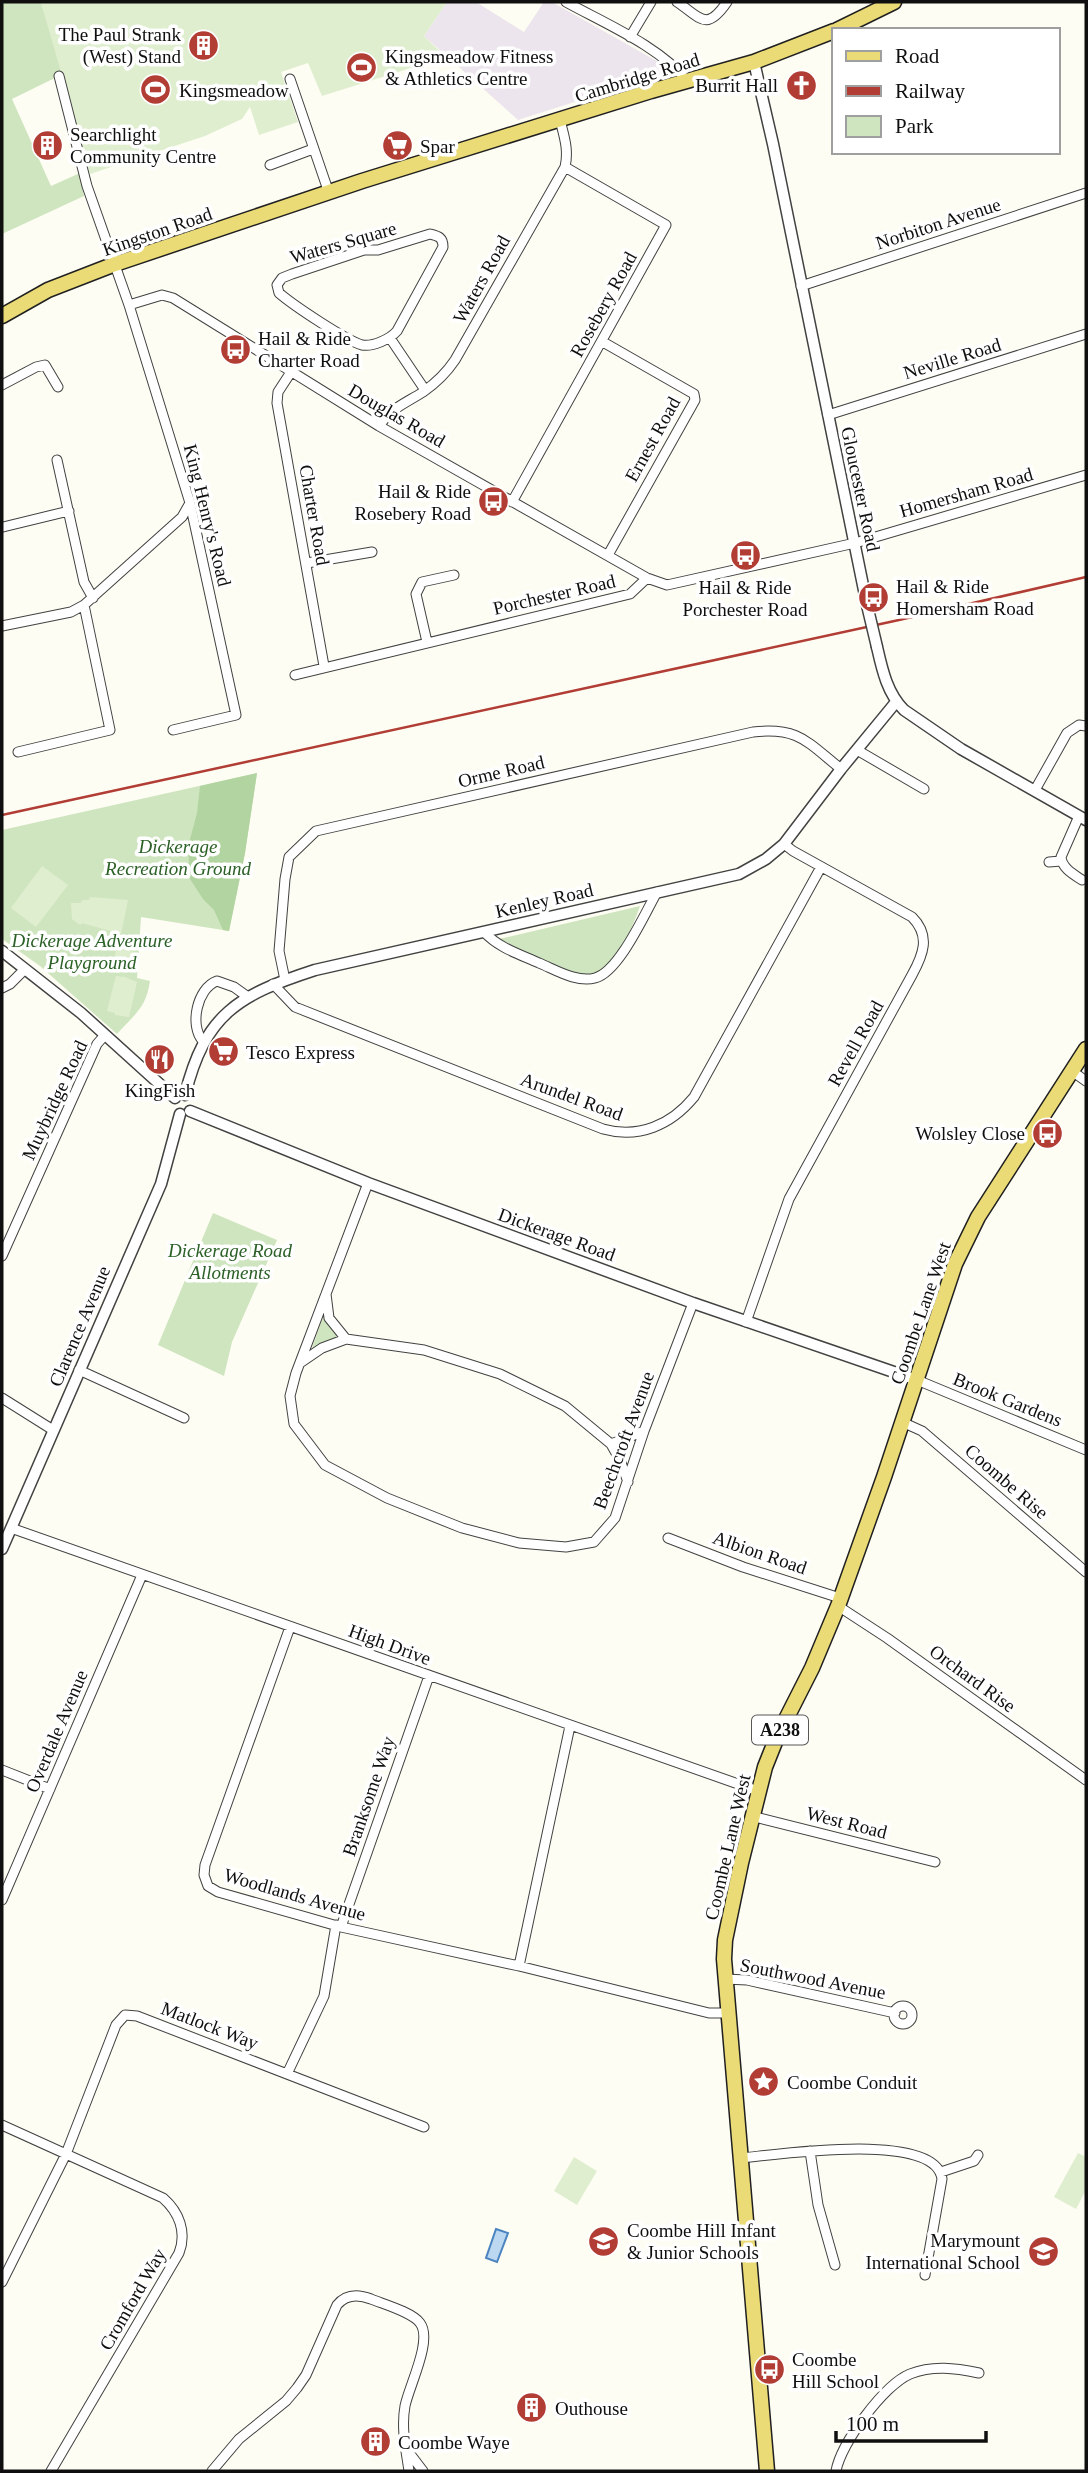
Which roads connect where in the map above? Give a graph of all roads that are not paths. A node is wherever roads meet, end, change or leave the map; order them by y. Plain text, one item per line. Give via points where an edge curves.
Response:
1 (566, 2) edge
2 (651, 2) edge
3 (677, 2) edge
4 (727, 2) edge
5 (894, 2) edge
6 (840, 28) edge
7 (832, 32) edge
8 (630, 37) junction
9 (754, 62) junction
10 (59, 76) dead end
11 (290, 79) dead end
12 (688, 82) junction
13 (560, 120) junction
14 (313, 149) junction
15 (270, 164) dead end
16 (565, 167) junction
17 (329, 193) junction
18 (1086, 193) edge
19 (116, 264) junction
20 (801, 286) junction
21 (129, 305) junction
22 (2, 316) edge
23 (1086, 334) edge
24 (390, 338) junction
25 (603, 342) junction
26 (291, 372) junction
27 (3, 380) edge
28 (58, 387) dead end
29 (425, 390) junction
30 (828, 415) junction
31 (379, 426) junction
32 (57, 460) dead end
33 (1086, 475) edge
34 (512, 502) junction
35 (190, 503) junction
36 (69, 511) junction
37 (3, 527) edge
38 (855, 543) junction
39 (372, 552) dead end
40 (608, 555) junction
41 (307, 563) junction
42 (454, 575) dead end
43 (647, 578) junction
44 (93, 598) junction
45 (84, 605) junction
46 (2, 626) edge
47 (427, 642) junction
48 (324, 666) junction
49 (295, 675) dead end
50 (896, 702) junction
51 (1086, 726) edge
52 (173, 730) dead end
53 (857, 750) junction
54 (18, 751) dead end
55 (841, 769) junction
56 (924, 789) dead end
57 (1035, 790) junction
58 (1083, 818) edge
59 (784, 844) junction
60 (1061, 861) junction
61 (1049, 862) dead end
62 (821, 867) junction
63 (1082, 880) dead end
64 (657, 892) junction
65 (484, 932) junction
66 (2, 951) edge
67 (25, 970) junction
68 (285, 980) junction
69 (273, 984) junction
70 (2, 988) edge
71 (248, 997) junction
72 (104, 1036) junction
73 (204, 1041) junction
74 (1086, 1049) edge
75 (1072, 1071) junction
76 (1086, 1080) edge
77 (180, 1096) junction
78 (185, 1112) junction
79 (368, 1183) junction
80 (2, 1256) edge
81 (326, 1292) junction
82 (693, 1303) junction
83 (746, 1322) junction
84 (346, 1339) junction
85 (300, 1363) junction
86 (79, 1370) junction
87 (917, 1380) junction
88 (2, 1398) edge
89 (184, 1418) dead end
90 (902, 1422) junction
91 (53, 1430) junction
92 (644, 1432) junction
93 (611, 1444) junction
94 (1086, 1450) edge
95 (628, 1482) junction
96 (11, 1528) junction
97 (668, 1538) dead end
98 (2, 1549) edge
99 (1086, 1572) edge
100 (142, 1575) junction
101 (839, 1602) junction
102 (290, 1627) junction
103 (429, 1676) junction
104 (570, 1726) junction
105 (2, 1770) edge
106 (1086, 1780) edge
107 (50, 1789) junction
108 (758, 1791) junction
109 (751, 1816) junction
110 (934, 1862) dead end
111 (2, 1900) edge
112 (339, 1926) junction
113 (519, 1966) junction
114 (724, 1979) junction
115 (728, 2013) junction
116 (895, 2013) dead end
117 (287, 2074) junction
118 (2, 2124) edge
119 (424, 2127) dead end
120 (810, 2151) junction
121 (66, 2154) junction
122 (978, 2155) dead end
123 (741, 2158) junction
124 (941, 2172) junction
125 (835, 2265) dead end
126 (925, 2275) dead end
127 (2, 2281) edge
128 (979, 2373) dead end
129 (405, 2446) junction
130 (51, 2471) edge
131 (212, 2471) edge
132 (409, 2471) edge
133 (423, 2471) edge
134 (767, 2471) edge
135 (836, 2471) edge

1 - 8 street
2 - 8 street
3 - 4 street via 705,20 718,15
5 - 6 main road, Cambridge Road
7 - 9 main road, Cambridge Road
8 - 12 street
9 - 12 main road, Cambridge Road
9 - 20 street, Gloucester Road
10 - 19 street, King Henry's Road via 87,186
11 - 14 street
12 - 13 main road, Cambridge Road
13 - 16 street via 566,141
13 - 17 main road, Cambridge Road
14 - 15 street
14 - 17 street
16 - 25 street, Rosebery Road via 666,225
16 - 29 street, Waters Road via 455,360
17 - 19 main road, Kingston Road
18 - 20 street, Norbiton Avenue
19 - 21 street, King Henry's Road
19 - 22 main road, Kingston Road via 48,290
20 - 30 street, Gloucester Road
21 - 26 street, Douglas Road via 162,295 173,298
21 - 35 street, King Henry's Road
23 - 30 street, Neville Road
24 - 24 street, Waters Square via 365,345 346,337 289,302 277,285 282,278 364,250 430,234 440,237 443,247
24 - 29 street
25 - 34 street, Rosebery Road
25 - 40 street, Ernest Road via 694,394 695,400
26 - 31 street, Douglas Road
26 - 41 street, Charter Road via 278,392 277,403
27 - 28 street via 45,365
29 - 31 street, Waters Road via 394,408
30 - 38 street, Gloucester Road
31 - 34 street, Douglas Road
32 - 36 street
33 - 38 street, Homersham Road
34 - 40 street, Douglas Road
35 - 44 street via 182,517
35 - 52 street, King Henry's Road via 236,715
36 - 37 street
36 - 44 street via 84,582
38 - 43 street via 667,584
38 - 50 street, Gloucester Road, bridge via 882,668
39 - 41 street
40 - 43 street, Douglas Road
41 - 48 street, Charter Road
42 - 47 street via 422,582 418,588
43 - 47 street, Porchester Road via 630,594
44 - 45 street
45 - 46 street via 71,612
45 - 54 street via 110,730
47 - 48 street, Porchester Road
48 - 49 street, Porchester Road
50 - 53 street, Kenley Road
50 - 57 street, Gloucester Road via 936,734
51 - 57 street via 1067,733
53 - 55 street, Kenley Road
53 - 56 street
55 - 59 street, Kenley Road
55 - 68 street, Orme Road via 793,733 752,732 316,831 289,857 279,951
57 - 58 street, Gloucester Road
58 - 60 street
59 - 62 street, Revell Road
59 - 64 street, Kenley Road via 738,874
60 - 61 street
60 - 63 street
62 - 69 street, Arundel Road via 694,1097 675,1117 642,1132 603,1129 295,1007
62 - 83 street, Revell Road via 912,917 922,933 923,954 789,1199
64 - 65 street, Kenley Road
64 - 65 street via 613,967 597,978 581,979 561,972 495,944
65 - 68 street, Kenley Road
66 - 67 street
67 - 70 street
67 - 72 street
68 - 69 street, Kenley Road
69 - 71 street, Kenley Road
71 - 73 street, Kenley Road via 221,1017
71 - 73 street via 217,981 208,985 200,996 197,1025
72 - 77 street
72 - 80 street, Muybridge Road
73 - 77 street, Kenley Road
74 - 75 main road, Coombe Lane West / A238
75 - 76 street
75 - 87 main road, Coombe Lane West / A238 via 967,1238
77 - 78 street via 192,1102
77 - 78 street via 174,1109
78 - 79 street, Dickerage Road
78 - 86 street, Clarence Avenue via 165,1172
79 - 81 street, Beechcroft Avenue
79 - 82 street, Dickerage Road
81 - 84 street via 329,1318
81 - 85 street, Beechcroft Avenue
82 - 83 street, Dickerage Road
82 - 92 street, Beechcroft Avenue
83 - 87 street, Dickerage Road
84 - 85 street
84 - 93 street via 424,1350 500,1374 565,1406
85 - 95 street, Beechcroft Avenue via 290,1396 294,1424 325,1465 387,1498 462,1528 519,1543 566,1548 594,1542 615,1518
86 - 89 street
86 - 91 street, Clarence Avenue
87 - 90 main road, Coombe Lane West / A238
87 - 94 street, Brook Gardens
88 - 91 street
90 - 99 street, Coombe Rise via 922,1431
90 - 101 main road, Coombe Lane West / A238
91 - 96 street, Clarence Avenue
92 - 93 street
92 - 95 street, Beechcroft Avenue
93 - 95 street
96 - 98 street, Clarence Avenue
96 - 100 street, High Drive
97 - 101 street, Albion Road
100 - 102 street, High Drive
100 - 107 street, Overdale Avenue
101 - 106 street, Orchard Rise
101 - 108 main road, Coombe Lane West / A238 via 808,1678 777,1737
102 - 103 street, High Drive
102 - 112 street, Woodlands Avenue via 204,1875 208,1886 218,1892
103 - 104 street, High Drive
103 - 112 street, Branksome Way
104 - 108 street, High Drive
104 - 113 street
105 - 107 street
107 - 111 street, Overdale Avenue
108 - 109 main road, Coombe Lane West / A238
109 - 110 street, West Road
109 - 114 main road, Coombe Lane West / A238 via 725,1940
112 - 113 street, Woodlands Avenue
112 - 117 street, Branksome Way via 324,1996
113 - 115 street, Woodlands Avenue via 709,2013
114 - 115 main road, Coombe Lane West / A238
114 - 116 street, Southwood Avenue via 747,1980
115 - 123 main road, Coombe Lane West / A238
117 - 119 street, Matlock Way
117 - 121 street, Matlock Way via 125,2015 116,2025
118 - 121 street, Cromford Way
120 - 123 street
120 - 124 street via 856,2148 918,2154
120 - 125 street via 818,2205
121 - 127 street
121 - 130 street, Cromford Way via 163,2198 178,2215 183,2243
122 - 124 street via 974,2161
123 - 134 main road, Coombe Lane West / A238
124 - 126 street
128 - 135 street via 935,2367 908,2375 878,2401 851,2434
129 - 131 street via 404,2408 425,2336 418,2320 389,2306 350,2296 342,2300 297,2388 239,2439
129 - 132 street
129 - 133 street

